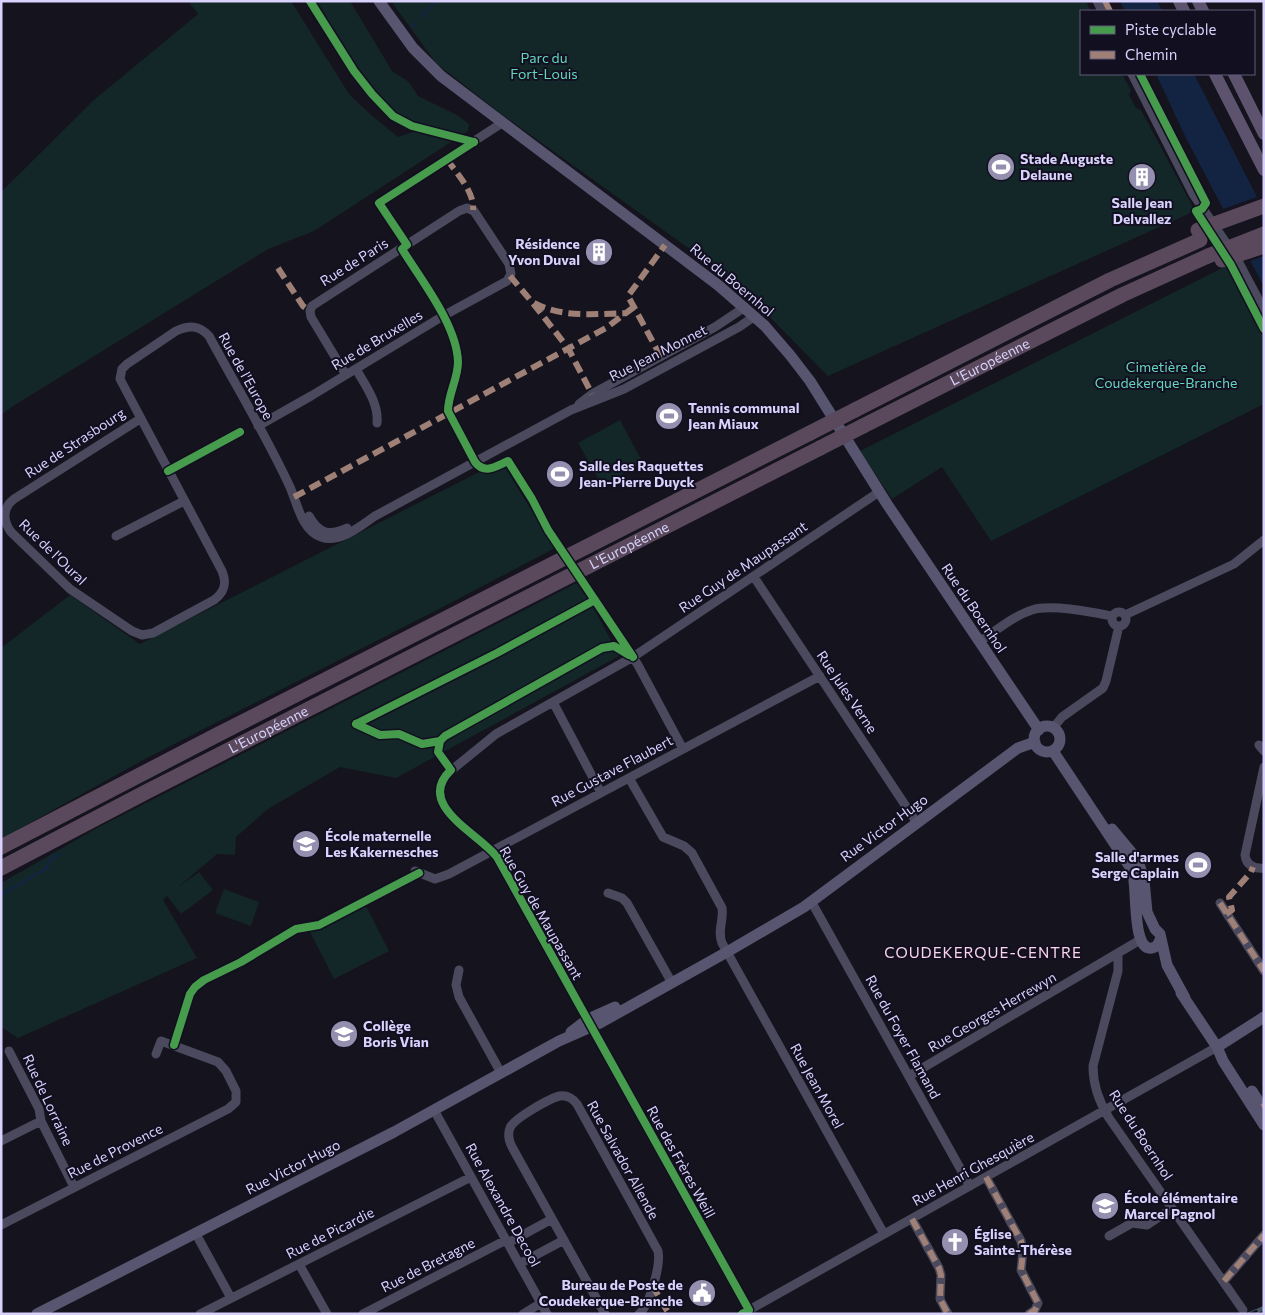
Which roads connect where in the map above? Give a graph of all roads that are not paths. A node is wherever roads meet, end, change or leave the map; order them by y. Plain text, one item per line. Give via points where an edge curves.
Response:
1 (379, 1) edge
2 (1133, 75) edge
3 (1216, 75) edge
4 (1234, 75) edge
5 (502, 123) junction
6 (1264, 134) edge
7 (1264, 170) edge
8 (388, 197) dead end
9 (1264, 206) edge
10 (1264, 216) edge
11 (1264, 234) edge
12 (1199, 235) junction
13 (1264, 246) edge
14 (402, 249) junction
15 (1210, 259) junction
16 (510, 276) joint
17 (744, 307) junction
18 (1264, 310) edge
19 (444, 316) junction
20 (754, 316) junction
21 (356, 369) junction
22 (346, 375) junction
23 (571, 410) junction
24 (140, 419) junction
25 (377, 423) dead end
26 (258, 426) junction
27 (475, 462) junction
28 (879, 492) junction
29 (184, 501) junction
30 (5, 512) joint
31 (320, 534) joint
32 (116, 536) dead end
33 (1264, 540) edge
34 (754, 576) junction
35 (595, 600) dead end
36 (1125, 615) junction
37 (1112, 616) junction
38 (1119, 626) junction
39 (979, 642) junction
40 (633, 657) junction
41 (820, 676) junction
42 (553, 702) junction
43 (1053, 728) junction
44 (1039, 730) junction
45 (1035, 742) junction
46 (683, 749) junction
47 (1053, 751) junction
48 (1264, 766) edge
49 (629, 778) junction
50 (601, 793) junction
51 (1084, 797) junction
52 (59, 816) junction
53 (917, 823) junction
54 (1, 836) edge
55 (1, 847) edge
56 (492, 851) junction
57 (1, 868) edge
58 (1264, 868) edge
59 (416, 871) dead end
60 (608, 893) dead end
61 (811, 901) junction
62 (1220, 903) dead end
63 (1155, 929) junction
64 (1160, 940) junction
65 (1143, 942) junction
66 (726, 950) junction
67 (1118, 954) junction
68 (458, 970) dead end
69 (1264, 970) edge
70 (670, 980) junction
71 (1185, 998) junction
72 (1264, 1017) edge
73 (590, 1023) junction
74 (1217, 1047) junction
75 (10, 1051) dead end
76 (156, 1054) dead end
77 (501, 1073) junction
78 (909, 1076) junction
79 (434, 1110) junction
80 (1264, 1110) edge
81 (1105, 1111) junction
82 (41, 1121) junction
83 (1264, 1125) edge
84 (1, 1141) edge
85 (471, 1177) junction
86 (986, 1178) junction
87 (970, 1186) junction
88 (74, 1187) junction
89 (1172, 1209) junction
90 (552, 1219) junction
91 (912, 1219) junction
92 (1, 1224) edge
93 (196, 1234) junction
94 (884, 1234) junction
95 (1264, 1235) edge
96 (1109, 1236) dead end
97 (564, 1240) junction
98 (507, 1242) junction
99 (299, 1264) junction
100 (520, 1264) junction
101 (1224, 1281) junction
102 (231, 1298) junction
103 (541, 1303) junction
104 (1243, 1310) dead end
105 (745, 1312) edge
106 (37, 1314) edge
107 (200, 1314) edge
108 (327, 1314) edge
109 (363, 1314) edge
110 (523, 1314) edge
111 (547, 1314) edge
112 (606, 1314) edge
113 (639, 1314) edge
114 (948, 1314) edge
115 (1030, 1314) edge

1 - 5 street, Rue du Boernhol via 430,66
2 - 18 street via 1193,194 1237,259
3 - 7 main road
4 - 6 main road
5 - 8 street
5 - 17 street, Rue du Boernhol via 718,284
9 - 12 highway, bridge
10 - 12 highway, L'Européenne
11 - 15 highway, bridge
12 - 52 highway, L'Européenne, bridge
13 - 15 highway, bridge
14 - 16 street, Rue de Paris via 467,208 478,214 507,261
14 - 19 street
14 - 22 street, Rue de Paris via 312,306 312,320
15 - 57 highway, L'Européenne, bridge via 1162,276 863,426
16 - 19 street, Rue de Bruxelles via 504,283
17 - 20 street, Rue du Boernhol
17 - 23 street, Rue Jean Monnet via 715,328 592,394
19 - 21 street, Rue de Bruxelles
19 - 27 street via 453,334 458,360 456,380 448,403 449,413
20 - 23 street, Rue Jean Monnet via 624,389
20 - 28 street, Rue du Boernhol via 810,381
21 - 22 street, Rue de Bruxelles
21 - 25 street via 374,402
22 - 26 street, Rue de Bruxelles
23 - 27 street, Rue Jean Monnet
24 - 26 street, Rue de l'Europe via 122,385 120,376 124,366 184,328 195,326 209,336
24 - 29 street
24 - 30 street, Rue de Strasbourg via 14,499
26 - 31 street, Rue de l'Europe
27 - 31 street, Rue Jean Monnet via 375,516 340,531
28 - 34 street, Rue Guy de Maupassant
28 - 39 street, Rue du Boernhol
29 - 30 street, Rue de l'Oural via 223,574 225,585 223,592 214,600 146,634 138,634 70,589 12,532
29 - 32 street
33 - 36 street via 1234,564
34 - 40 street, Rue Guy de Maupassant
34 - 41 street, Rue Jules Verne
35 - 40 street
36 - 37 street via 1118,612
36 - 38 street via 1125,622
37 - 38 street via 1113,623
37 - 39 street via 1036,609 1012,620
38 - 43 street via 1103,688 1062,717
39 - 44 street, Rue du Boernhol
40 - 42 street, Rue Guy de Maupassant
40 - 46 street
41 - 46 street, Rue Gustave Flaubert
41 - 53 street, Rue Jules Verne
42 - 50 street
42 - 56 street, Rue Guy de Maupassant via 496,734 451,770 441,783 440,798 447,812
43 - 44 street
43 - 47 street via 1060,739
44 - 45 street
45 - 47 street via 1042,751
45 - 53 street, Rue Victor Hugo via 1018,748
46 - 49 street, Rue Gustave Flaubert
47 - 51 street
48 - 58 street via 1244,852 1246,861 1254,867
49 - 50 street, Rue Gustave Flaubert
49 - 66 street via 663,837 692,853 722,908 719,935
50 - 56 street, Rue Gustave Flaubert
51 - 63 street via 1136,859 1143,876 1146,910
51 - 65 street via 1133,873 1137,924
52 - 54 highway
52 - 55 highway, L'Européenne
53 - 61 street, Rue Victor Hugo
56 - 59 street, Rue Gustave Flaubert via 439,878
56 - 73 street, Rue Guy de Maupassant
60 - 70 street via 627,903
61 - 66 street, Rue Victor Hugo
61 - 78 street, Rue du Foyer Flamand
62 - 69 street
63 - 64 street
63 - 65 street via 1144,929
64 - 65 street via 1156,946
64 - 71 street via 1167,965
65 - 67 street, Rue Georges Herrewyn
65 - 71 street
66 - 70 street, Rue Victor Hugo
66 - 94 street, Rue Jean Morel
67 - 78 street, Rue Georges Herrewyn
67 - 81 street, Rue du Boernhol via 1118,970 1093,1066 1096,1089
68 - 77 street via 456,985 459,997
70 - 73 street, Rue Victor Hugo
71 - 74 street
72 - 74 street
73 - 77 street, Rue Victor Hugo
73 - 105 street, Rue des Frères Weill
74 - 80 street via 1230,1057
74 - 81 street, Rue Henri Ghesquière
74 - 83 street
75 - 82 street, Rue de Lorraine via 39,1110
76 - 88 street, Rue de Provence via 161,1040 218,1062 226,1071 237,1099 228,1110
77 - 79 street, Rue Victor Hugo
78 - 87 street, Rue du Foyer Flamand
79 - 85 street, Rue Alexandre Decool
79 - 93 street, Rue Victor Hugo
81 - 86 street, Rue Henri Ghesquière
81 - 89 street, Rue du Boernhol
82 - 84 street
82 - 88 street, Rue de Lorraine
85 - 98 street, Rue Alexandre Decool
85 - 99 street, Rue de Picardie
86 - 87 street, Rue Henri Ghesquière
86 - 115 street via 1021,1241 1021,1270 1038,1303
87 - 91 street, Rue Henri Ghesquière
88 - 92 street, Rue de Provence
89 - 96 street via 1150,1224 1132,1223
89 - 101 street, Rue du Boernhol
90 - 97 street, Rue Salvador Allende
90 - 98 street
90 - 113 street, Rue Salvador Allende via 511,1144 508,1132 517,1119 563,1096 577,1104 658,1251 659,1261 649,1297
91 - 94 street, Rue Henri Ghesquière
91 - 114 street via 939,1268 940,1299
93 - 102 street
93 - 106 street, Rue Victor Hugo
94 - 105 street, Rue Henri Ghesquière
95 - 101 street
97 - 100 street
97 - 112 street, Rue Salvador Allende
98 - 100 street, Rue Alexandre Decool
98 - 109 street, Rue de Bretagne
99 - 102 street, Rue de Picardie
99 - 108 street
100 - 103 street, Rue Alexandre Decool
101 - 104 street, Rue du Boernhol
102 - 107 street, Rue de Picardie
103 - 110 street
103 - 111 street, Rue Alexandre Decool

